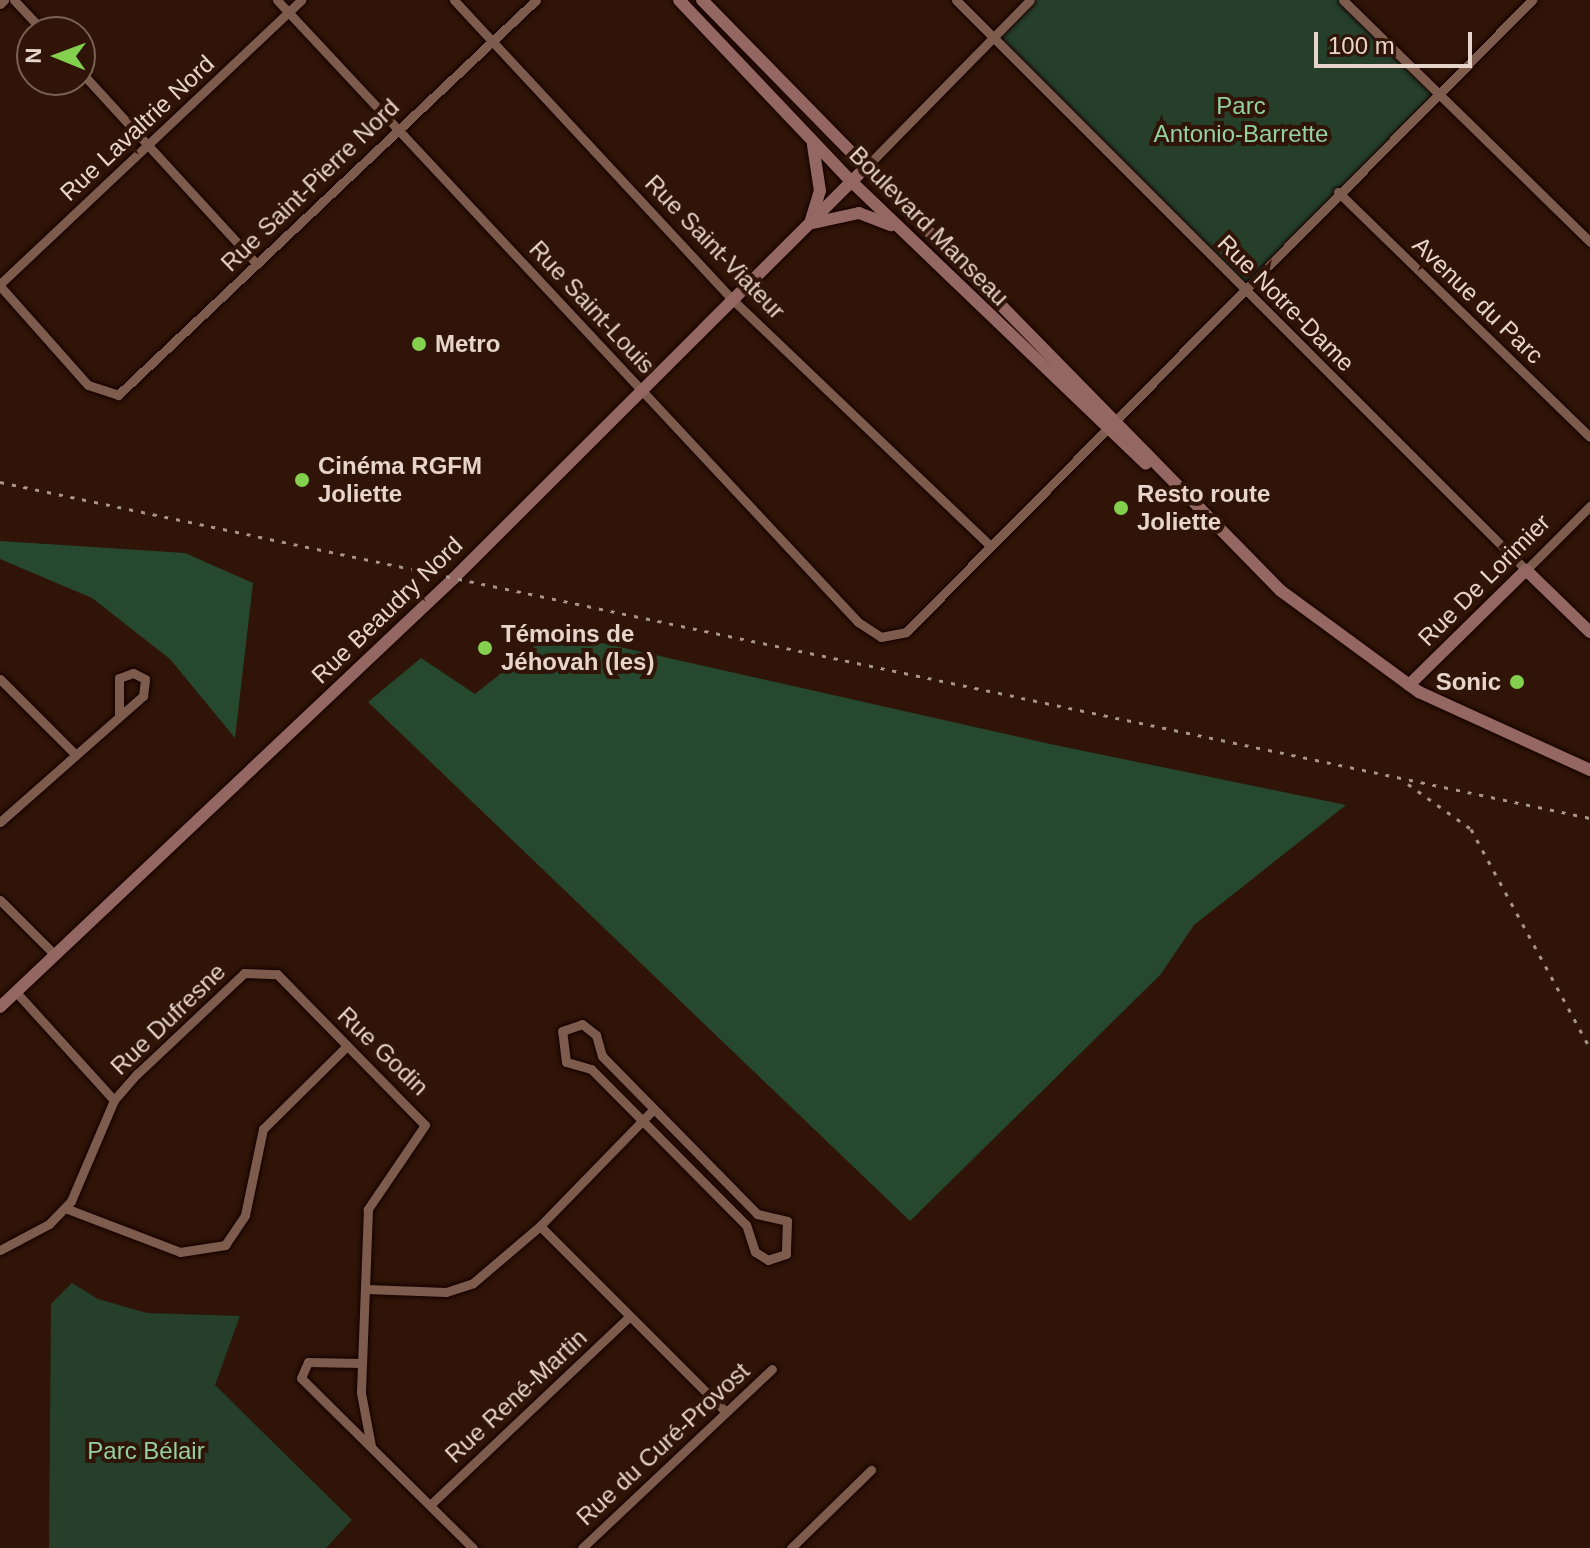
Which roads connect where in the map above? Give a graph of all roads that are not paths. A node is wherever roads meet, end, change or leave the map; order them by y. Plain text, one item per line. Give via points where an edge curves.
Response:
1 (4, 0) edge
2 (14, 0) edge
3 (277, 0) edge
4 (301, 0) edge
5 (454, 0) edge
6 (536, 0) edge
7 (679, 0) edge
8 (702, 0) edge
9 (956, 0) edge
10 (1030, 0) edge
11 (1343, 0) edge
12 (1532, 0) edge
13 (0, 4) edge
14 (288, 13) junction
15 (29, 16) edge
16 (992, 38) junction
17 (492, 41) junction
18 (96, 88) edge
19 (1439, 93) junction
20 (397, 129) junction
21 (811, 138) junction
22 (149, 145) junction
23 (865, 168) junction
24 (852, 182) junction
25 (1338, 192) junction
26 (810, 224) junction
27 (904, 232) junction
28 (1590, 242) edge
29 (257, 264) junction
30 (0, 285) edge
31 (1239, 290) junction
32 (733, 300) junction
33 (642, 390) junction
34 (1109, 425) junction
35 (1590, 437) edge
36 (1590, 506) edge
37 (990, 546) junction
38 (1526, 570) junction
39 (1590, 632) edge
40 (0, 679) edge
41 (1409, 685) junction
42 (119, 714) junction
43 (73, 752) junction
44 (1590, 770) edge
45 (0, 822) edge
46 (0, 900) edge
47 (55, 955) junction
48 (258, 970) joint
49 (16, 992) junction
50 (0, 1007) edge
51 (347, 1046) junction
52 (114, 1100) junction
53 (653, 1110) junction
54 (643, 1121) junction
55 (65, 1208) junction
56 (540, 1226) junction
57 (0, 1250) edge
58 (366, 1289) junction
59 (629, 1317) junction
60 (361, 1363) junction
61 (772, 1369) dead end
62 (726, 1412) junction
63 (371, 1446) junction
64 (871, 1470) dead end
65 (430, 1505) junction
66 (473, 1548) edge
67 (582, 1548) edge
68 (791, 1548) edge

1 - 13 street
2 - 15 street
3 - 14 street, Rue Saint-Louis
4 - 14 street, Rue Lavaltrie Nord
5 - 17 street, Rue Saint-Viateur
6 - 17 street, Rue Saint-Pierre Nord
7 - 21 main road, Boulevard Manseau
8 - 23 main road, Boulevard Manseau
9 - 16 street, Rue Notre-Dame
10 - 16 street
11 - 19 street
12 - 19 street
14 - 20 street, Rue Saint-Louis
14 - 22 street, Rue Lavaltrie Nord
16 - 23 street
16 - 31 street, Rue Notre-Dame
17 - 20 street, Rue Saint-Pierre Nord
17 - 32 street, Rue Saint-Viateur
18 - 22 street
19 - 25 street
19 - 28 street
20 - 29 street, Rue Saint-Pierre Nord
20 - 33 street, Rue Saint-Louis
21 - 24 main road, Boulevard Manseau
21 - 26 main road via 820,181
22 - 29 street
22 - 30 street, Rue Lavaltrie Nord
23 - 24 main road, Rue Beaudry Nord
23 - 34 main road, Boulevard Manseau
24 - 26 main road, Rue Beaudry Nord
24 - 27 main road, Boulevard Manseau
25 - 31 street
25 - 35 street, Avenue du Parc
26 - 27 main road via 859,213
26 - 32 main road, Rue Beaudry Nord
27 - 34 main road, Boulevard Manseau
29 - 30 street, Rue Saint-Pierre Nord via 110,397 88,385
31 - 34 street
31 - 38 street, Rue Notre-Dame
32 - 33 main road, Rue Beaudry Nord
32 - 37 street, Rue Saint-Viateur
33 - 37 street, Rue Saint-Louis via 858,622 881,637 906,632
33 - 47 main road, Rue Beaudry Nord
34 - 37 street
34 - 41 main road, Boulevard Manseau via 1281,591
36 - 38 street, Rue De Lorimier
38 - 39 main road, Rue Notre-Dame
38 - 41 main road, Rue De Lorimier
40 - 43 street
41 - 44 main road, Boulevard Manseau via 1507,738
42 - 42 street via 119,678 133,673 147,690
42 - 43 street
43 - 45 street
46 - 47 street
47 - 49 main road, Rue Beaudry Nord
48 - 51 street, Rue Godin via 277,974
48 - 52 street, Rue Dufresne via 244,973
49 - 50 main road, Rue Beaudry Nord
49 - 52 street
51 - 55 street via 263,1129 245,1215 225,1245 180,1252
51 - 58 street, Rue Godin via 425,1125 417,1147 371,1198
52 - 55 street, Rue Dufresne
53 - 54 street
53 - 54 street via 602,1056 591,1028 562,1031 566,1062 591,1069
53 - 54 street via 757,1214 787,1221 786,1254 768,1260 755,1252 746,1225
54 - 56 street
55 - 57 street
56 - 58 street via 459,1288
56 - 59 street
58 - 60 street, Rue Godin
59 - 62 street
59 - 65 street, Rue René-Martin
60 - 63 street, Rue Godin via 361,1411
60 - 63 street via 308,1362 301,1378
61 - 62 street, Rue du Curé-Provost
62 - 67 street, Rue du Curé-Provost
63 - 65 street
64 - 68 street
65 - 66 street

